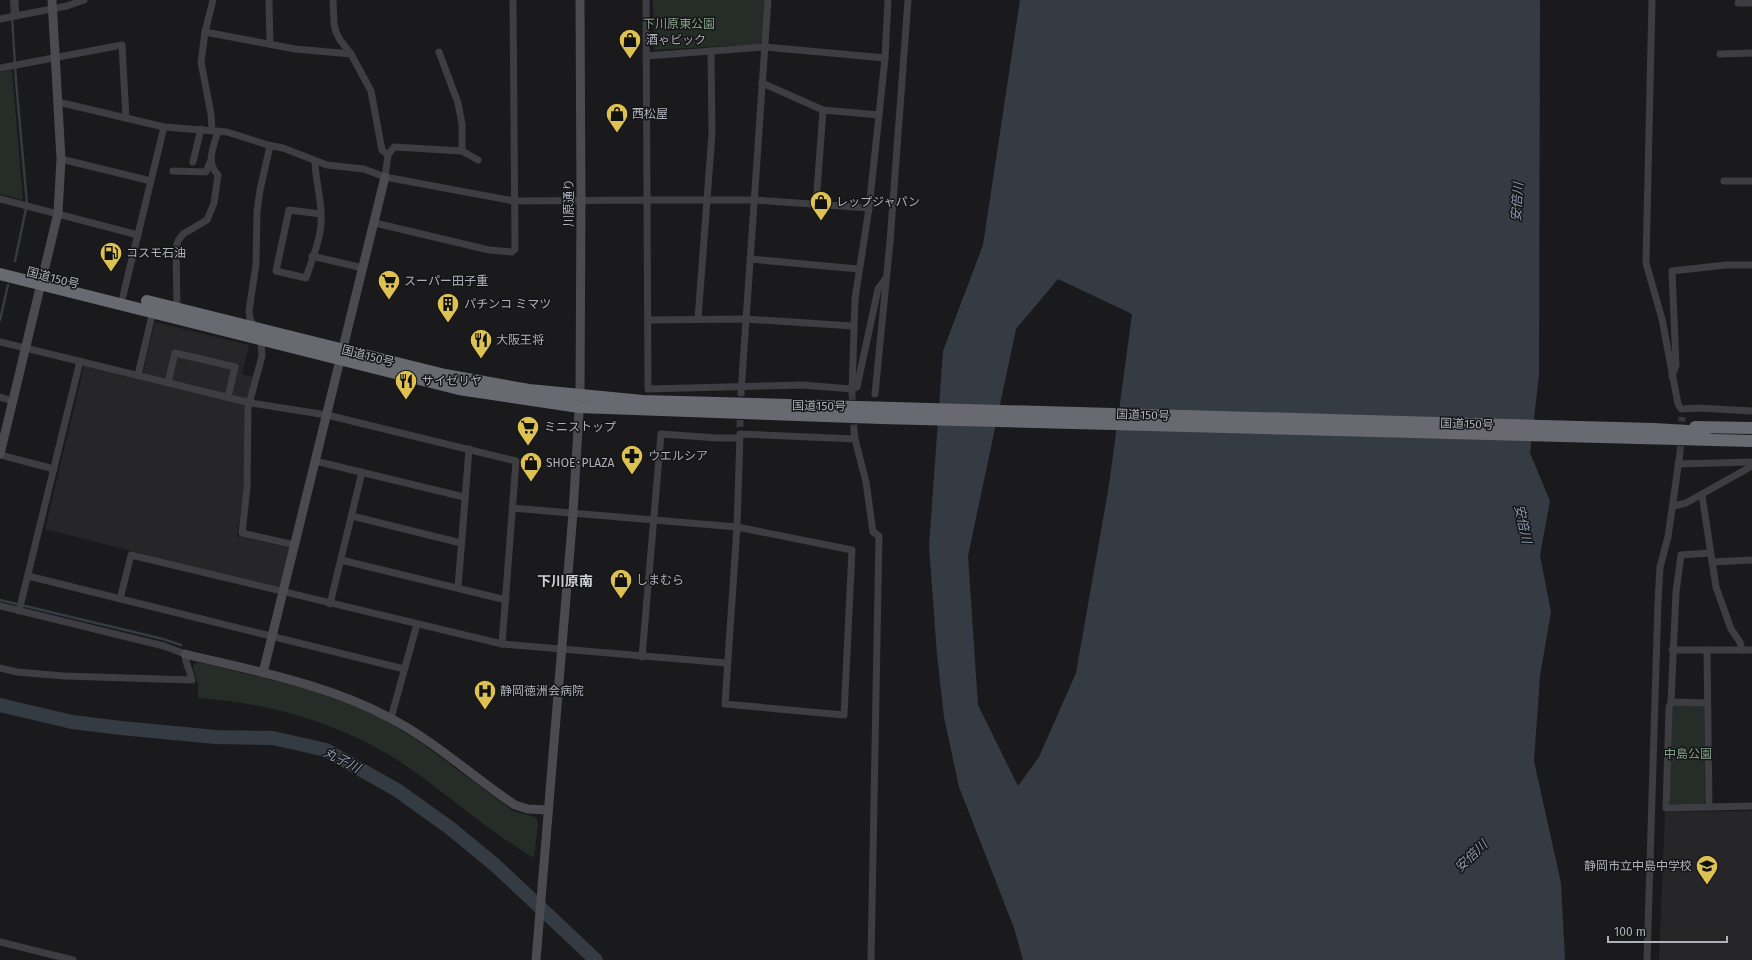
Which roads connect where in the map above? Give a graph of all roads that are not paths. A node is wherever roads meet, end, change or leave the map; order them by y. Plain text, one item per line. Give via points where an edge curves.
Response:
1 (15, 0) edge
2 (84, 0) edge
3 (213, 0) edge
4 (269, 0) edge
5 (333, 0) edge
6 (513, 0) edge
7 (580, 0) edge
8 (646, 0) edge
9 (768, 0) edge
10 (888, 0) edge
11 (908, 0) edge
12 (1652, 0) edge
13 (1738, 3) dead end
14 (1752, 3) edge
15 (52, 5) edge
16 (16, 16) junction
17 (0, 19) edge
18 (205, 32) junction
19 (270, 44) junction
20 (765, 48) junction
21 (439, 52) dead end
22 (711, 52) junction
23 (1752, 53) edge
24 (351, 54) junction
25 (1720, 54) dead end
26 (646, 56) junction
27 (56, 57) junction
28 (885, 58) junction
29 (0, 68) edge
30 (762, 83) junction
31 (58, 102) junction
32 (823, 110) junction
33 (879, 115) junction
34 (126, 118) junction
35 (164, 127) junction
36 (201, 130) junction
37 (215, 130) junction
38 (270, 146) junction
39 (462, 151) junction
40 (388, 155) junction
41 (61, 159) junction
42 (210, 160) junction
43 (478, 160) dead end
44 (315, 161) junction
45 (192, 162) dead end
46 (173, 172) dead end
47 (385, 177) junction
48 (151, 181) junction
49 (1724, 181) dead end
50 (1752, 181) edge
51 (0, 199) edge
52 (647, 200) junction
53 (707, 200) junction
54 (754, 200) junction
55 (514, 201) junction
56 (581, 201) junction
57 (816, 204) junction
58 (869, 208) junction
59 (58, 213) junction
60 (321, 214) junction
61 (374, 223) junction
62 (138, 235) junction
63 (312, 256) junction
64 (750, 259) junction
65 (0, 265) edge
66 (1752, 265) edge
67 (363, 268) junction
68 (858, 270) junction
69 (0, 274) edge
70 (886, 278) junction
71 (42, 279) junction
72 (123, 296) junction
73 (177, 308) junction
74 (154, 311) junction
75 (745, 318) junction
76 (698, 319) junction
77 (648, 320) junction
78 (853, 326) junction
79 (255, 327) junction
80 (261, 340) junction
81 (0, 342) edge
82 (26, 348) junction
83 (342, 354) junction
84 (80, 361) junction
85 (138, 376) junction
86 (1672, 376) junction
87 (168, 383) junction
88 (741, 390) junction
89 (852, 391) junction
90 (875, 394) dead end
91 (0, 397) edge
92 (228, 397) junction
93 (13, 400) junction
94 (579, 401) junction
95 (251, 403) junction
96 (1752, 412) edge
97 (327, 415) junction
98 (1752, 428) edge
99 (854, 430) tunnel mouth
100 (740, 433) junction
101 (1654, 434) junction
102 (1752, 435) edge
103 (855, 439) junction
104 (1752, 441) edge
105 (1752, 446) edge
106 (469, 449) junction
107 (1680, 453) tunnel mouth
108 (0, 454) edge
109 (315, 461) junction
110 (1752, 462) edge
111 (1678, 464) junction
112 (1752, 466) edge
113 (54, 469) junction
114 (362, 472) junction
115 (1702, 495) junction
116 (464, 497) junction
117 (1674, 506) junction
118 (512, 508) junction
119 (573, 513) junction
120 (352, 516) junction
121 (654, 520) junction
122 (737, 527) junction
123 (461, 543) junction
124 (295, 545) junction
125 (1710, 553) junction
126 (341, 560) junction
127 (1752, 560) edge
128 (1712, 562) junction
129 (28, 576) junction
130 (458, 588) junction
131 (283, 593) junction
132 (120, 599) junction
133 (506, 600) junction
134 (330, 604) junction
135 (0, 606) edge
136 (19, 611) junction
137 (416, 624) junction
138 (272, 636) junction
139 (502, 644) junction
140 (1672, 650) junction
141 (1707, 650) junction
142 (1742, 650) junction
143 (1752, 650) edge
144 (561, 651) junction
145 (185, 654) junction
146 (642, 657) junction
147 (727, 663) junction
148 (0, 668) edge
149 (404, 669) junction
150 (263, 674) junction
151 (1671, 702) junction
152 (1707, 703) junction
153 (391, 718) junction
154 (1752, 806) edge
155 (1709, 807) junction
156 (548, 810) junction
157 (0, 942) edge
158 (73, 960) edge
159 (536, 960) edge
160 (871, 960) edge
161 (1647, 960) edge

1 - 16 street
2 - 15 street
3 - 18 street
4 - 19 street
5 - 24 street via 336,32
6 - 55 street
7 - 56 street, 川原通り
8 - 26 street
9 - 20 street
10 - 28 street
11 - 70 street
12 - 86 street via 1646,263 1662,319
13 - 14 street
15 - 16 street
15 - 27 street
16 - 17 street
18 - 19 street
18 - 37 street via 201,62
19 - 24 street via 326,53
20 - 22 street
20 - 28 street
20 - 30 street
21 - 39 street via 459,108
22 - 26 street
22 - 53 street via 712,134
23 - 25 street
24 - 40 street via 370,91 382,150
26 - 52 street
27 - 29 street
27 - 31 street
27 - 34 street via 122,45
28 - 33 street
30 - 32 street
30 - 54 street
31 - 34 street
31 - 41 street
32 - 33 street
32 - 57 street
33 - 58 street
34 - 35 street
35 - 36 street
35 - 48 street
36 - 37 street
36 - 45 street
37 - 38 street
37 - 42 street
38 - 44 street
38 - 79 street via 257,212 256,264 249,311
39 - 40 street via 398,147 392,149
39 - 43 street
40 - 47 street
41 - 48 street
41 - 59 street
42 - 46 street via 206,172
42 - 73 street via 218,175 210,214 207,220 183,234 176,248
44 - 47 street via 327,165 364,169
44 - 60 street
47 - 55 street
47 - 61 street
48 - 62 street
49 - 50 street
51 - 59 street
52 - 53 street
52 - 56 street
52 - 77 street
53 - 54 street
53 - 76 street
54 - 57 street
54 - 64 street
55 - 56 street
55 - 61 street via 515,249 512,252 489,250
56 - 94 street, 川原通り
57 - 58 street
58 - 68 street
59 - 62 street
59 - 71 street
60 - 63 street via 322,224
60 - 63 street via 289,210 276,271 306,278
61 - 67 street
62 - 72 street
63 - 67 street
64 - 68 street
64 - 75 street
65 - 71 highway, 国道150号
66 - 86 street via 1672,271 1676,366
67 - 83 street
68 - 78 street
69 - 71 highway, 国道150号
70 - 89 street via 878,289 857,387
70 - 90 street
71 - 72 highway, 国道150号
71 - 74 highway, 国道150号
71 - 82 street
72 - 73 highway, 国道150号
73 - 79 highway, 国道150号
74 - 80 highway, 国道150号
74 - 85 street
75 - 76 street
75 - 78 street
75 - 88 street
76 - 77 street
77 - 88 street via 648,389
78 - 89 street
79 - 83 highway, 国道150号
80 - 83 highway, 国道150号
80 - 95 street via 262,356
81 - 82 street
82 - 84 street
82 - 93 street
83 - 94 highway, 国道150号
83 - 97 street
84 - 85 street
84 - 113 street
85 - 87 street
86 - 96 street via 1681,413 1698,408
87 - 92 street
87 - 92 street via 175,353 235,367
88 - 89 street via 802,385
91 - 93 street
92 - 95 street
93 - 108 street
94 - 101 highway, 国道150号 via 694,403 881,413
94 - 119 street, 川原通り
95 - 97 street
95 - 124 street via 242,533
97 - 106 street
97 - 109 street
98 - 101 highway, 国道150号 via 1710,427
99 - 103 street
100 - 103 street
100 - 121 street via 718,438 661,434
100 - 122 street
101 - 102 highway, 国道150号
101 - 104 highway, 国道150号
101 - 105 highway, 国道150号
103 - 160 street via 866,482 873,532 879,536
106 - 116 street
106 - 118 street via 516,461
107 - 111 street
108 - 113 street
109 - 114 street
109 - 124 street
110 - 111 street
111 - 117 street
112 - 115 street
113 - 129 street
114 - 116 street
114 - 120 street
115 - 117 street
115 - 125 street
116 - 123 street
117 - 161 street via 1660,567
118 - 119 street
118 - 133 street
119 - 121 street
119 - 144 street, 川原通り
120 - 123 street
120 - 126 street
121 - 122 street
121 - 146 street
122 - 147 street
122 - 147 street via 852,550 844,715 725,704
123 - 130 street
124 - 131 street
125 - 128 street
125 - 140 street via 1681,555
126 - 130 street
126 - 134 street
127 - 128 street
128 - 142 street via 1719,594 1731,629
129 - 132 street
129 - 136 street
130 - 133 street
131 - 132 street via 131,555
131 - 134 street
131 - 138 street
132 - 138 street
133 - 139 street
134 - 137 street
135 - 136 street
136 - 145 street via 164,646
137 - 139 street
137 - 149 street
138 - 149 street
138 - 150 street
139 - 144 street
140 - 141 street
140 - 151 street
141 - 142 street
141 - 152 street
142 - 143 street
144 - 146 street
144 - 156 street, 川原通り
145 - 148 street via 192,680 64,676
145 - 150 street
146 - 147 street
149 - 153 street
150 - 153 street via 316,687
151 - 152 street
151 - 155 street via 1666,808
152 - 155 street
153 - 156 street via 442,750 515,805 528,809
154 - 155 street
156 - 159 street, 川原通り
157 - 158 street

